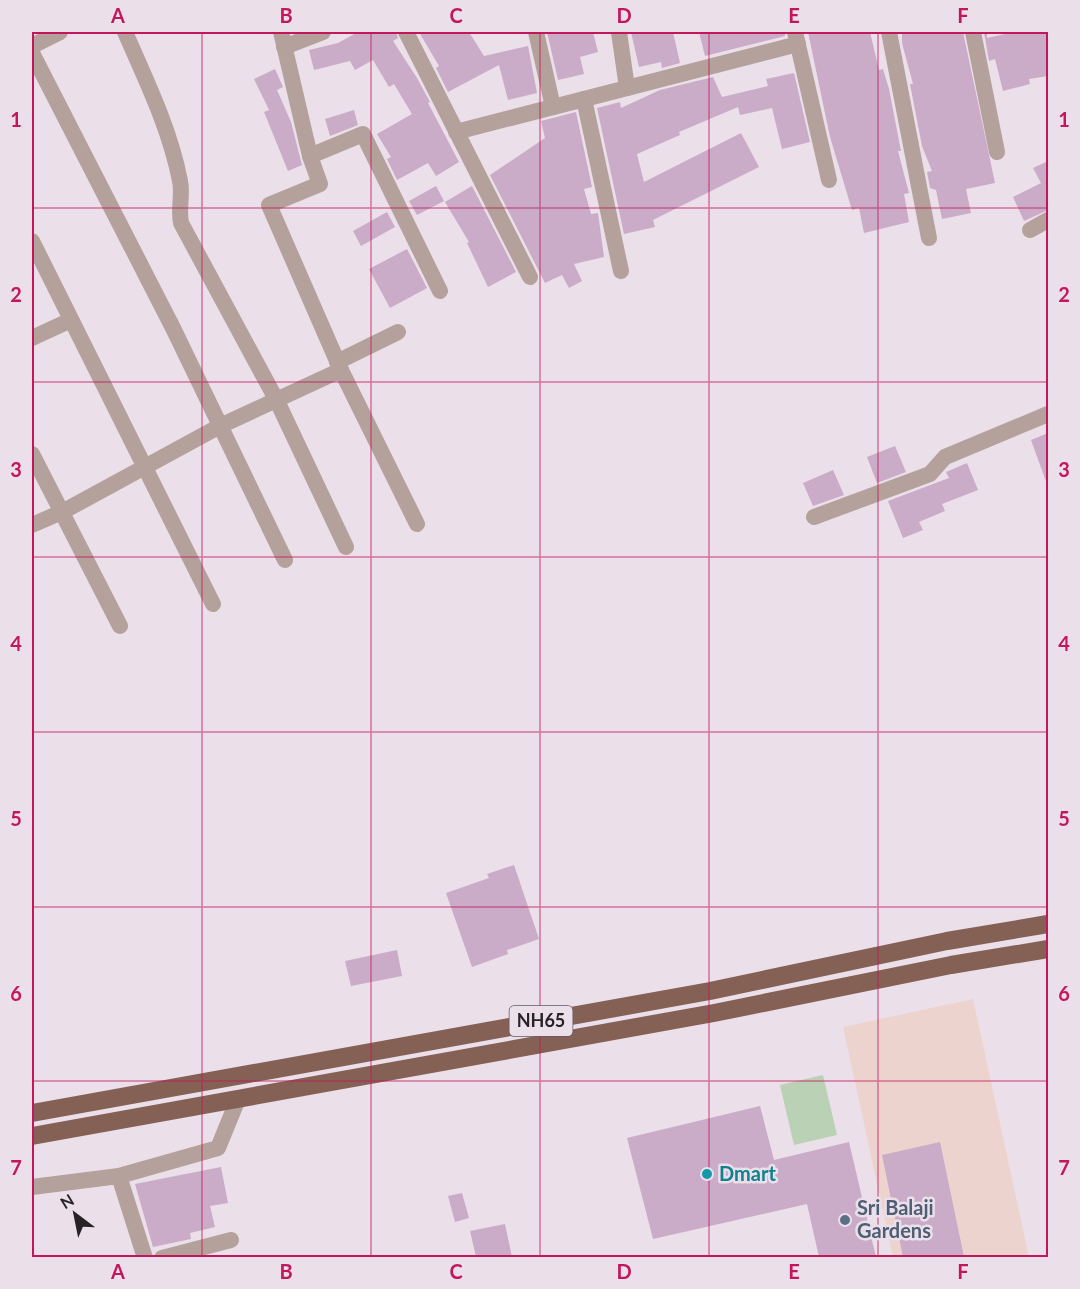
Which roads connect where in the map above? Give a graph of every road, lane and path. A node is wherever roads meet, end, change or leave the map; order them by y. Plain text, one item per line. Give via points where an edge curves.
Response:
1 (60, 32) edge
2 (125, 32) edge
3 (323, 32) edge
4 (406, 32) edge
5 (536, 32) edge
6 (619, 32) edge
7 (889, 32) edge
8 (973, 32) edge
9 (797, 38) edge
10 (282, 39) edge
11 (32, 46) edge
12 (32, 53) edge
13 (627, 88) junction
14 (584, 99) junction
15 (553, 107) junction
16 (456, 132) junction
17 (998, 152) dead end
18 (310, 156) junction
19 (829, 180) dead end
20 (1048, 220) edge
21 (1030, 230) dead end
22 (929, 238) dead end
23 (32, 242) edge
24 (621, 272) dead end
25 (530, 277) dead end
26 (440, 291) dead end
27 (71, 320) junction
28 (398, 332) dead end
29 (32, 338) edge
30 (339, 366) junction
31 (277, 401) junction
32 (1048, 414) edge
33 (220, 426) junction
34 (32, 454) edge
35 (145, 468) junction
36 (62, 512) junction
37 (814, 517) dead end
38 (417, 524) dead end
39 (32, 525) edge
40 (346, 547) dead end
41 (285, 560) dead end
42 (213, 604) dead end
43 (120, 626) dead end
44 (1048, 924) edge
45 (1048, 949) edge
46 (238, 1099) junction
47 (32, 1113) edge
48 (32, 1137) edge
49 (119, 1176) junction
50 (32, 1187) edge
51 (231, 1240) dead end
52 (145, 1257) edge
53 (162, 1257) edge

1 - 11 street
2 - 31 street via 166,131 181,183 181,223
3 - 10 street
4 - 16 street
5 - 15 street
6 - 13 street
7 - 22 street
8 - 17 street
9 - 13 street
9 - 19 street
10 - 18 street
12 - 33 street
13 - 14 street
14 - 15 street
14 - 24 street
15 - 16 street
16 - 25 street
18 - 26 street via 363,134
18 - 30 street via 320,184 269,206
20 - 21 street
23 - 27 street
27 - 29 street
27 - 35 street
28 - 30 street
30 - 31 street
30 - 38 street
31 - 33 street
31 - 40 street
32 - 37 street via 945,457 930,474
33 - 35 street
33 - 41 street
34 - 36 street
35 - 36 street
35 - 42 street
36 - 39 street
36 - 43 street
44 - 47 highway, NH65 via 710,991
45 - 46 highway, NH65
46 - 48 highway, NH65
46 - 49 street via 218,1148
49 - 50 street
49 - 52 street
51 - 53 street

